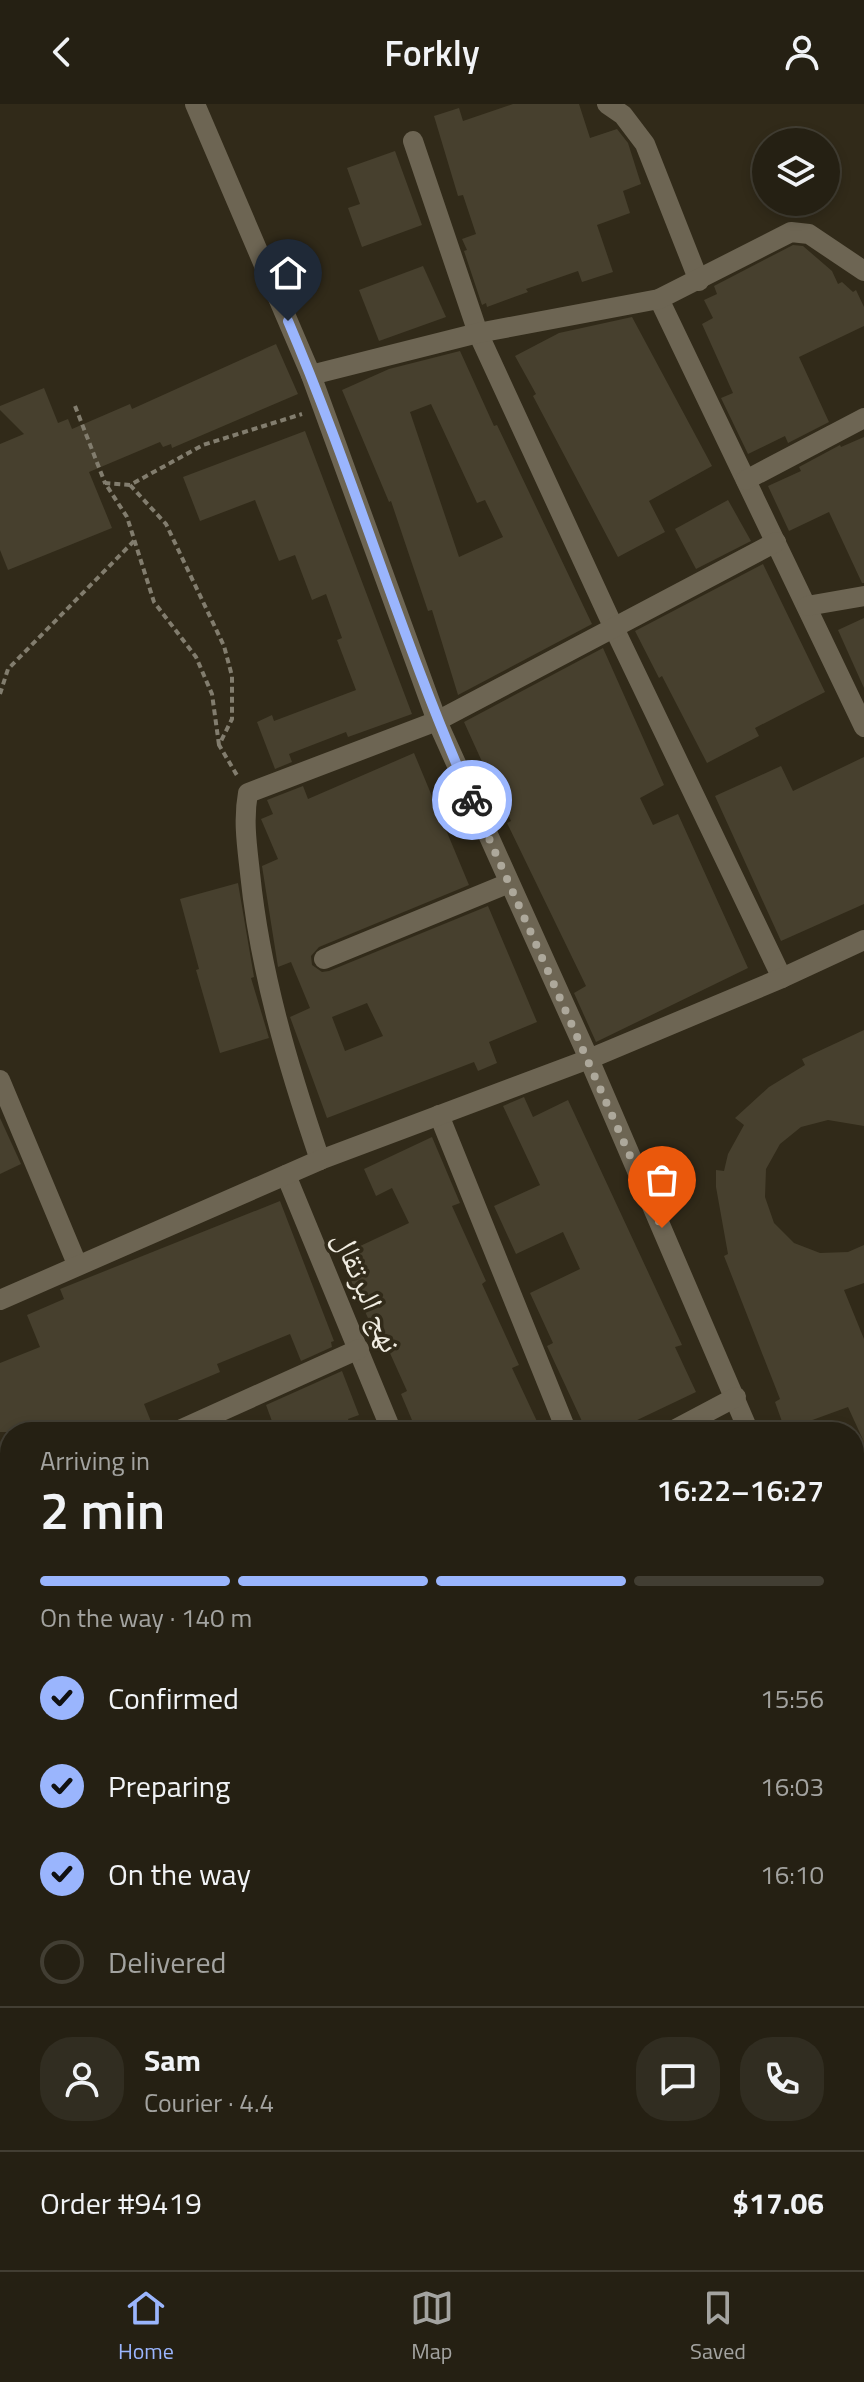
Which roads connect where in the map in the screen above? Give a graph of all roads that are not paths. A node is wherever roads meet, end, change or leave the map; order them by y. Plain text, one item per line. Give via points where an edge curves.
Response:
1 (195, 104) edge
2 (607, 104) edge
3 (413, 141) dead end
4 (864, 271) edge
5 (699, 281) junction
6 (659, 299) junction
7 (478, 333) junction
8 (311, 375) junction
9 (864, 418) edge
10 (746, 480) junction
11 (776, 542) junction
12 (864, 596) edge
13 (807, 606) junction
14 (613, 626) junction
15 (437, 721) junction
16 (864, 727) edge
17 (509, 883) junction
18 (864, 940) edge
19 (324, 959) dead end
20 (782, 978) junction
21 (589, 1059) junction
22 (0, 1080) edge
23 (5, 1107) edge
24 (439, 1115) junction
25 (320, 1160) junction
26 (286, 1175) junction
27 (77, 1264) junction
28 (0, 1300) edge
29 (359, 1349) junction
30 (736, 1397) junction
31 (197, 1422) edge
32 (388, 1422) edge
33 (563, 1422) edge
34 (689, 1422) edge
35 (745, 1422) edge

1 - 8 street
2 - 5 street via 623,115 645,144
3 - 7 street
4 - 5 street via 809,234 791,232
5 - 6 street
6 - 7 street
6 - 10 street
7 - 8 street
7 - 14 street
8 - 15 street
9 - 10 street
10 - 11 street
11 - 13 street
11 - 14 street
12 - 13 street
13 - 16 street
14 - 15 street
14 - 20 street
15 - 17 street
15 - 25 street via 248,793 245,824 252,896 271,1006
17 - 19 street
17 - 21 street
18 - 20 street
20 - 21 street
21 - 24 street
21 - 30 street
22 - 23 street
23 - 27 street
24 - 25 street
24 - 33 street
25 - 26 street
26 - 27 street
26 - 29 street, نهج البرتقال
27 - 28 street
29 - 31 street
29 - 32 street, نهج البرتقال
30 - 34 street
30 - 35 street

